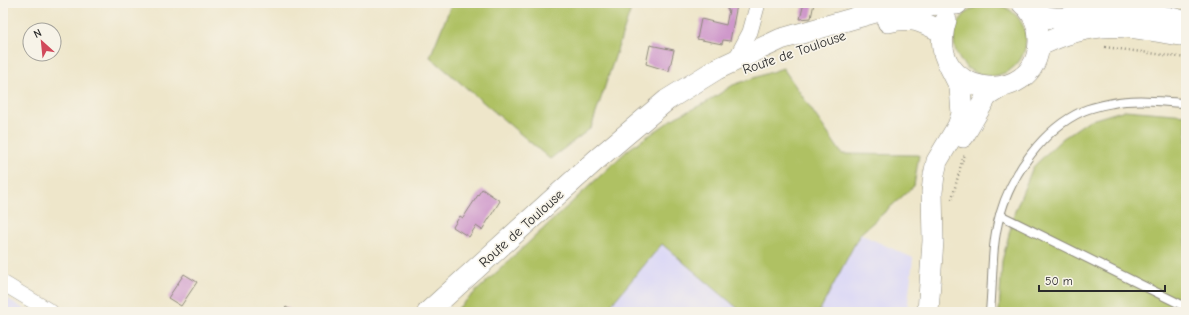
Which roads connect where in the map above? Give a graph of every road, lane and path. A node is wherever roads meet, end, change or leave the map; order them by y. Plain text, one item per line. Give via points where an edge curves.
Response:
1 (758, 3) edge
2 (957, 4) edge
3 (1026, 6) edge
4 (1079, 16) edge
5 (1186, 22) edge
6 (942, 32) junction
7 (1186, 36) edge
8 (1039, 46) junction
9 (1100, 47) dead end
10 (1186, 58) edge
11 (735, 60) junction
12 (950, 67) junction
13 (1001, 87) junction
14 (1186, 103) edge
15 (632, 129) junction
16 (969, 149) dead end
17 (951, 206) dead end
18 (1000, 215) junction
19 (933, 241) junction
20 (3, 283) edge
21 (1186, 307) edge
22 (51, 312) edge
23 (428, 312) edge
24 (928, 312) edge
25 (990, 312) edge

1 - 11 street via 750,32
2 - 6 main road via 947,17
2 - 11 main road, Route de Toulouse via 905,5 876,12 781,39
3 - 4 main road via 1040,17 1056,19
3 - 8 main road via 1036,21
4 - 5 main road via 1106,12 1139,13
4 - 7 main road via 1119,27
4 - 8 main road via 1068,32
6 - 12 main road via 944,56
6 - 15 main road, Route de Toulouse via 912,18 896,20 822,41 741,70
8 - 13 main road via 1035,60 1026,73 1015,82
9 - 10 path
11 - 15 main road, Route de Toulouse via 667,100
12 - 13 main road via 960,78 973,85
12 - 19 main road via 960,87 962,114 958,126 937,161 932,192
13 - 19 main road via 988,96 979,109 948,168
14 - 18 lane via 1114,102 1084,110 1061,124 1040,142 1013,181
15 - 23 main road, Route de Toulouse
16 - 17 path via 962,161
18 - 21 lane
18 - 25 lane via 996,234
19 - 24 main road
20 - 22 street

